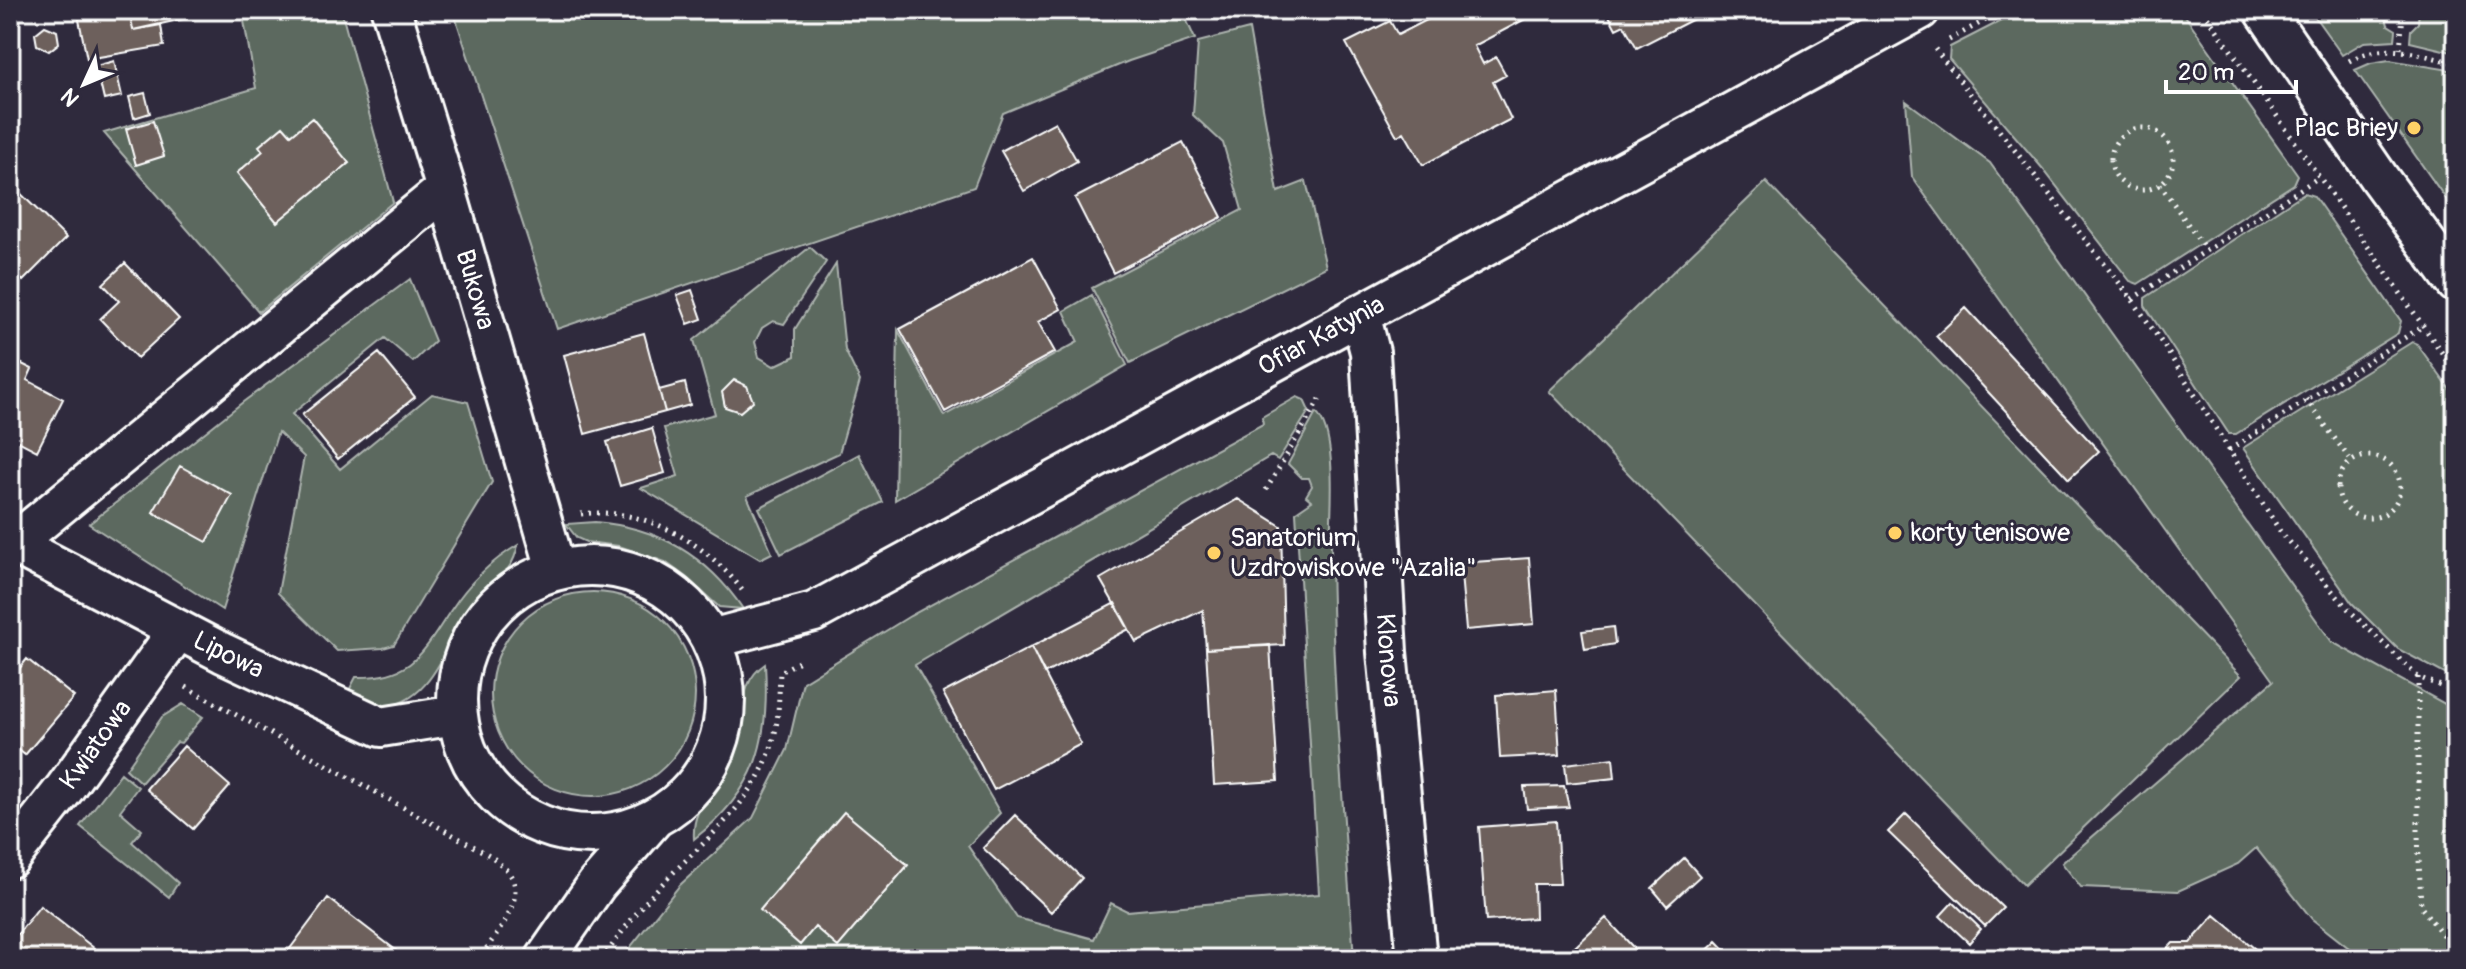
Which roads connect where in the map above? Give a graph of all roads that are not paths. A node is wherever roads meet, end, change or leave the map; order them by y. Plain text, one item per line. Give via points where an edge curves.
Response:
1 (391, 10) edge
2 (1920, 10) edge
3 (2264, 10) edge
4 (446, 189) junction
5 (2456, 283) edge
6 (1360, 314) junction
7 (12, 543) edge
8 (556, 569) junction
9 (178, 630) junction
10 (711, 639) junction
11 (456, 715) junction
12 (652, 821) junction
13 (10, 858) edge
14 (545, 959) edge
15 (1417, 959) edge

1 - 4 street, Bukowa
2 - 6 street, Ofiar Katynia
3 - 5 street
4 - 7 street
4 - 8 street, Bukowa
6 - 10 street, Ofiar Katynia via 814,612
6 - 15 street, Klonowa via 1370,352 1387,652
7 - 9 street, Lipowa
8 - 10 street via 602,565 646,577 684,602
8 - 11 street via 521,584 491,608 469,640 457,676
9 - 11 street, Lipowa via 381,727
9 - 13 street, Kwiatowa
10 - 12 street via 724,679 724,722 711,762 686,796
11 - 12 street via 468,757 492,792 526,819 567,833 596,834
12 - 14 street via 597,884

